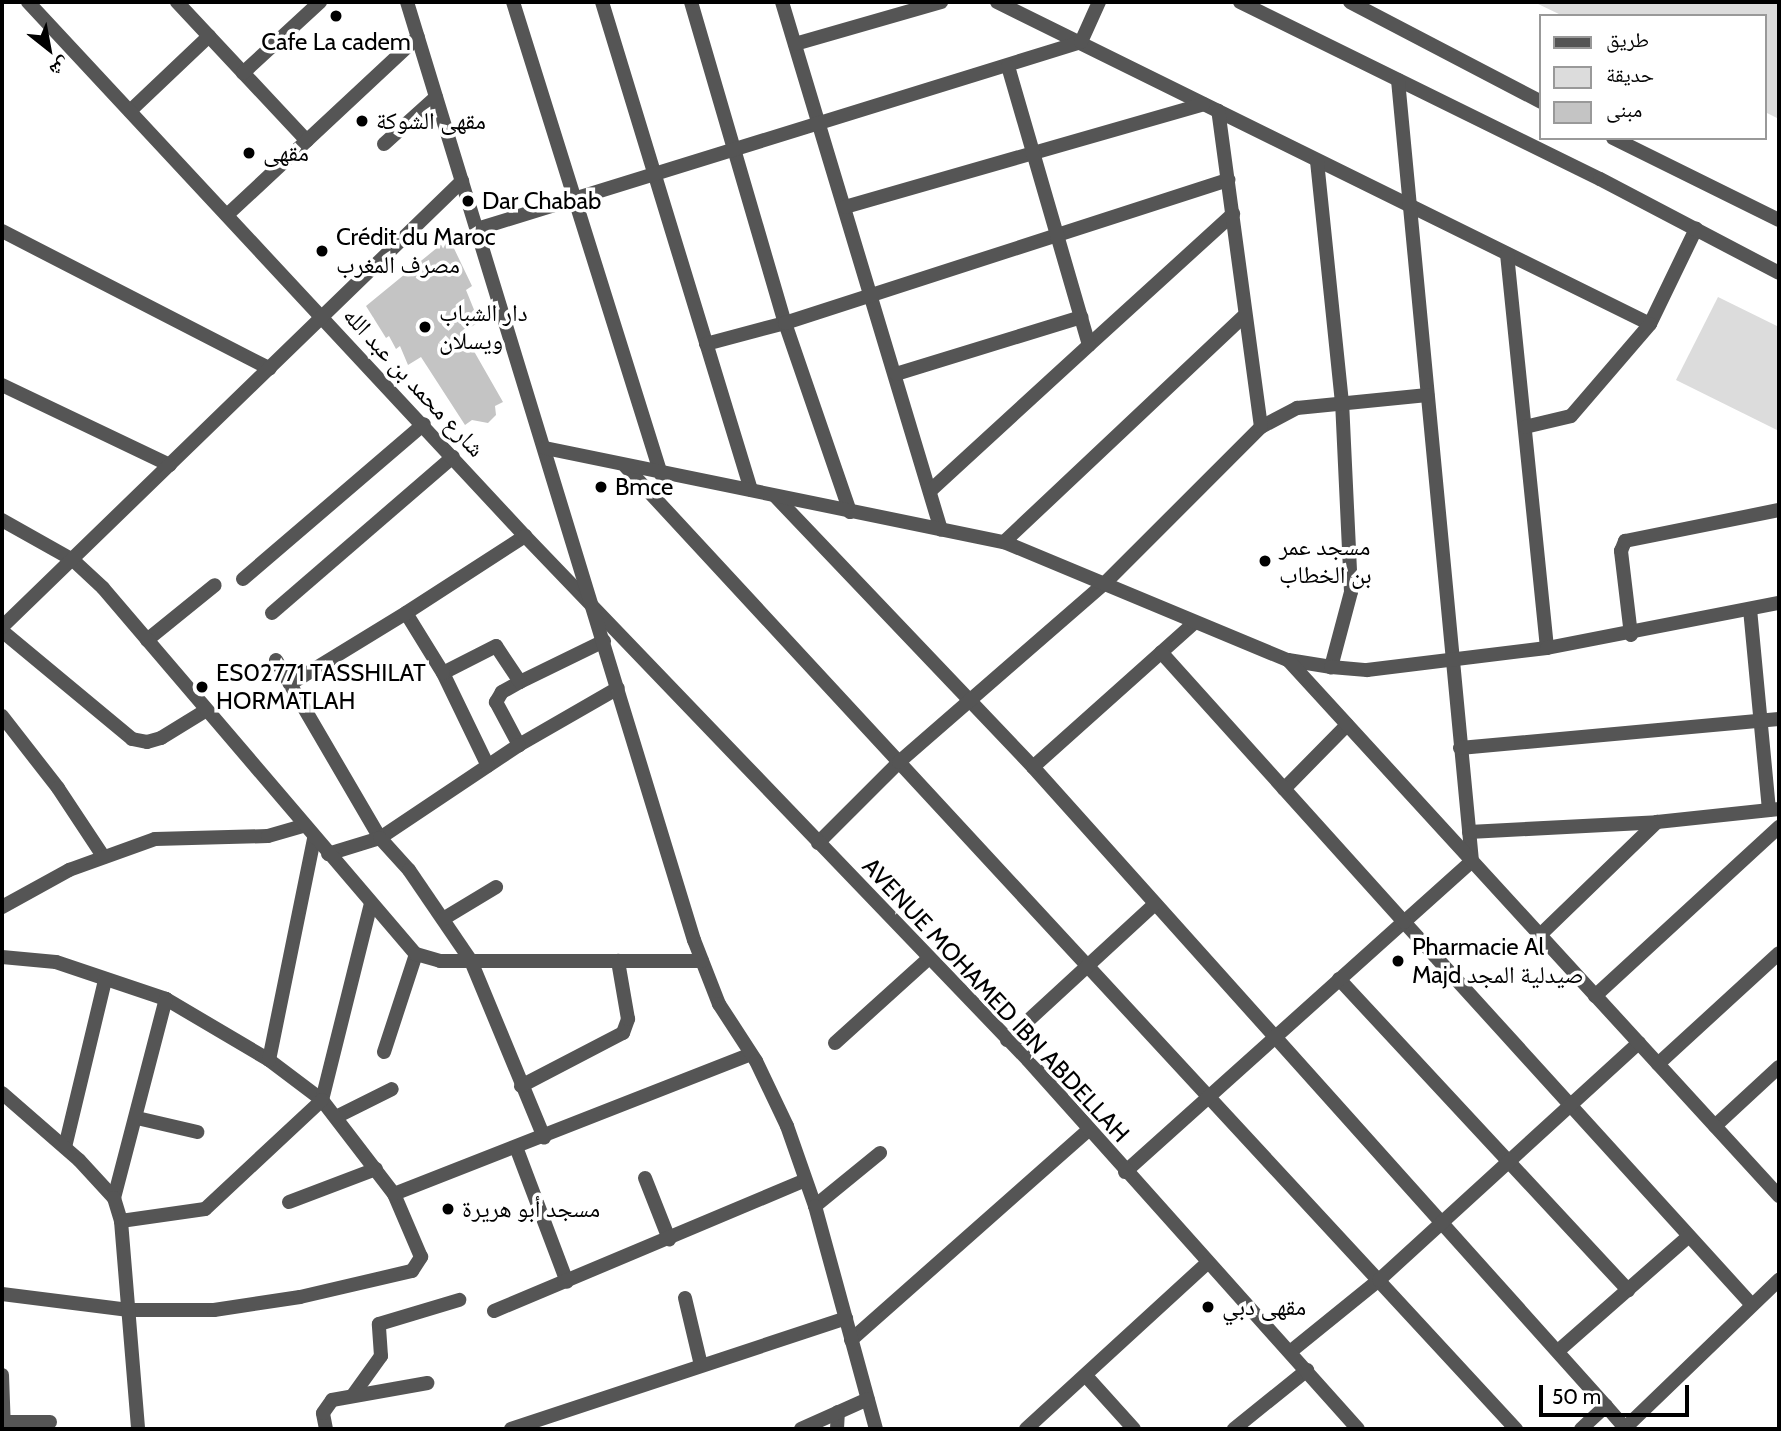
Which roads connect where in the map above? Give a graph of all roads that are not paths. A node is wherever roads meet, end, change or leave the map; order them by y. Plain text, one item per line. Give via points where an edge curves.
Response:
1 (29, 2) edge
2 (177, 2) edge
3 (320, 2) edge
4 (407, 2) edge
5 (513, 2) edge
6 (602, 2) edge
7 (691, 2) edge
8 (782, 2) edge
9 (941, 2) edge
10 (997, 2) edge
11 (1099, 2) edge
12 (1240, 2) edge
13 (1350, 2) edge
14 (209, 36) junction
15 (418, 37) junction
16 (1081, 42) junction
17 (795, 44) junction
18 (1008, 67) junction
19 (243, 73) junction
20 (1398, 80) junction
21 (436, 97) junction
22 (1540, 101) edge
23 (1211, 107) junction
24 (130, 111) junction
25 (820, 125) junction
26 (1617, 140) edge
27 (307, 141) junction
28 (384, 144) dead end
29 (735, 150) junction
30 (1032, 151) junction
31 (1317, 161) junction
32 (654, 175) junction
33 (1228, 180) junction
34 (462, 181) junction
35 (573, 198) junction
36 (845, 207) junction
37 (1410, 209) junction
38 (1233, 214) junction
39 (227, 215) junction
40 (1779, 220) edge
41 (477, 229) junction
42 (1696, 229) junction
43 (2, 232) edge
44 (1057, 236) junction
45 (1507, 254) junction
46 (1779, 273) edge
47 (871, 293) junction
48 (322, 316) junction
49 (1081, 317) junction
50 (1243, 317) junction
51 (785, 323) junction
52 (1650, 324) junction
53 (706, 344) junction
54 (1089, 345) junction
55 (270, 369) junction
56 (896, 374) junction
57 (2, 386) edge
58 (1427, 396) junction
59 (1342, 401) junction
60 (424, 424) junction
61 (1261, 427) junction
62 (1525, 427) junction
63 (545, 449) junction
64 (453, 457) junction
65 (170, 465) junction
66 (626, 467) junction
67 (661, 474) junction
68 (751, 490) junction
69 (931, 490) junction
70 (775, 496) junction
71 (1779, 510) edge
72 (850, 512) junction
73 (2, 520) edge
74 (941, 530) junction
75 (526, 536) junction
76 (1004, 542) junction
77 (72, 560) junction
78 (243, 579) dead end
79 (1106, 582) junction
80 (215, 585) dead end
81 (1779, 603) edge
82 (595, 609) junction
83 (1750, 609) junction
84 (272, 613) dead end
85 (406, 613) junction
86 (1195, 622) junction
87 (2, 629) edge
88 (1631, 635) junction
89 (147, 640) junction
90 (604, 641) junction
91 (1547, 648) junction
92 (1161, 652) junction
93 (1452, 659) junction
94 (276, 660) dead end
95 (1288, 660) junction
96 (1331, 667) junction
97 (443, 673) junction
98 (520, 682) junction
99 (290, 684) junction
100 (618, 688) junction
101 (969, 701) junction
102 (205, 711) junction
103 (2, 716) edge
104 (1779, 719) edge
105 (1761, 720) junction
106 (1347, 724) junction
107 (519, 745) junction
108 (1460, 748) junction
109 (899, 762) junction
110 (488, 766) junction
111 (1033, 767) junction
112 (1284, 789) junction
113 (1774, 810) edge
114 (1657, 822) junction
115 (304, 826) junction
116 (1779, 827) edge
117 (1469, 832) junction
118 (314, 838) junction
119 (380, 838) junction
120 (818, 843) junction
121 (328, 854) junction
122 (103, 856) junction
123 (1472, 861) junction
124 (496, 887) dead end
125 (371, 903) junction
126 (1155, 904) junction
127 (2, 908) edge
128 (443, 919) junction
129 (1404, 922) junction
130 (1540, 935) junction
131 (1779, 953) edge
132 (416, 954) junction
133 (2, 957) edge
134 (929, 958) junction
135 (471, 961) junction
136 (618, 961) junction
137 (702, 961) junction
138 (1086, 966) junction
139 (1339, 979) junction
140 (105, 980) junction
141 (1595, 996) junction
142 (166, 999) junction
143 (1273, 1037) junction
144 (1007, 1040) junction
145 (835, 1043) dead end
146 (1639, 1043) junction
147 (384, 1052) dead end
148 (751, 1054) junction
149 (269, 1060) junction
150 (1658, 1064) junction
151 (1779, 1067) edge
152 (521, 1086) junction
153 (392, 1089) dead end
154 (2, 1093) edge
155 (1208, 1095) junction
156 (322, 1100) junction
157 (1570, 1105) junction
158 (338, 1116) junction
159 (137, 1118) junction
160 (1715, 1126) junction
161 (1088, 1130) junction
162 (197, 1132) dead end
163 (544, 1137) junction
164 (65, 1147) junction
165 (516, 1147) junction
166 (880, 1153) dead end
167 (1509, 1163) junction
168 (376, 1169) junction
169 (1125, 1172) junction
170 (645, 1178) dead end
171 (805, 1180) junction
172 (1777, 1189) edge
173 (394, 1194) junction
174 (114, 1198) junction
175 (289, 1202) dead end
176 (815, 1206) junction
177 (121, 1221) junction
178 (1444, 1221) junction
179 (1689, 1236) junction
180 (668, 1239) junction
181 (1207, 1263) junction
182 (1379, 1280) junction
183 (1779, 1280) edge
184 (567, 1282) junction
185 (1628, 1290) junction
186 (2, 1294) edge
187 (685, 1298) dead end
188 (460, 1300) dead end
189 (1752, 1305) junction
190 (129, 1310) junction
191 (494, 1311) dead end
192 (846, 1318) junction
193 (851, 1340) junction
194 (1558, 1350) junction
195 (1290, 1352) junction
196 (701, 1365) junction
197 (1307, 1370) junction
198 (2, 1375) edge
199 (1087, 1377) junction
200 (427, 1383) dead end
201 (353, 1395) junction
202 (868, 1399) junction
203 (1606, 1406) junction
204 (838, 1412) junction
205 (51, 1422) dead end
206 (4, 1426) edge
207 (138, 1429) edge
208 (326, 1429) edge
209 (511, 1429) edge
210 (801, 1429) edge
211 (837, 1429) edge
212 (876, 1429) edge
213 (1026, 1429) edge
214 (1134, 1429) edge
215 (1234, 1429) edge
216 (1358, 1429) edge
217 (1516, 1429) edge
218 (1581, 1429) edge
219 (1626, 1429) edge

1 - 24 street, شارع محمد بن عبد الله
2 - 14 street
3 - 19 street
4 - 15 street
5 - 35 street
6 - 32 street
7 - 29 street
8 - 17 street
9 - 17 street
10 - 16 street
11 - 16 street
12 - 20 street
13 - 22 street
14 - 19 street
14 - 24 street
15 - 21 street
15 - 27 street
16 - 18 street
16 - 23 street
17 - 25 street
18 - 25 street
18 - 30 street
19 - 27 street
20 - 37 street
20 - 42 street
21 - 28 street
21 - 34 street
23 - 30 street
23 - 31 street
23 - 33 street
24 - 39 street, شارع محمد بن عبد الله
25 - 29 street
25 - 36 street
26 - 40 street
27 - 39 street
29 - 32 street
29 - 51 street
30 - 36 street
30 - 44 street
31 - 37 street
31 - 59 street
32 - 35 street
32 - 53 street
33 - 38 street
33 - 44 street
34 - 41 street
34 - 48 street
35 - 41 street
35 - 67 street
36 - 47 street
37 - 45 street
37 - 58 street
38 - 50 street
38 - 54 street
39 - 48 street, شارع محمد بن عبد الله
41 - 63 street
42 - 46 street
42 - 52 street
43 - 55 street
44 - 47 street
44 - 49 street
45 - 52 street
45 - 62 street
47 - 51 street
47 - 56 street
48 - 55 street
48 - 60 street, شارع محمد بن عبد الله
49 - 54 street
49 - 56 street
50 - 61 street
50 - 76 street
51 - 53 street
51 - 72 street
52 - 62 street via 1571,416
53 - 68 street
54 - 69 street
55 - 65 street
56 - 69 street
57 - 65 street
58 - 59 street
58 - 93 street
59 - 61 street via 1284,412
59 - 96 street via 1351,592
60 - 64 street, شارع محمد بن عبد الله
60 - 78 street
61 - 79 street
62 - 91 street
63 - 66 street
63 - 82 street
64 - 75 street, شارع محمد بن عبد الله
64 - 84 street
65 - 77 street
66 - 67 street
66 - 109 street
67 - 68 street
68 - 70 street
69 - 74 street
70 - 72 street
70 - 101 street
71 - 88 street via 1625,541 1620,551
72 - 74 street
73 - 77 street
74 - 76 street
75 - 82 street, شارع محمد بن عبد الله
75 - 85 street
76 - 79 street
77 - 87 street
77 - 89 street via 103,587
79 - 86 street
79 - 101 street
80 - 89 street
81 - 83 street
82 - 90 street
82 - 120 street, AVENUE MOHAMED IBN ABDELLAH
83 - 88 street
83 - 105 street
85 - 97 street
85 - 99 street
86 - 92 street
86 - 95 street
87 - 102 street via 132,738 147,742 162,737
88 - 91 street
89 - 102 street
90 - 98 street
90 - 100 street
91 - 93 street
92 - 111 street
92 - 112 street
93 - 96 street via 1367,670
93 - 108 street
94 - 99 street
95 - 96 street
95 - 106 street
97 - 98 street via 496,646
97 - 110 street
98 - 107 street via 502,692 496,702
99 - 119 street
100 - 107 street
100 - 137 street
101 - 109 street
101 - 111 street
102 - 115 street
103 - 122 street
104 - 105 street
105 - 108 street
105 - 113 street
106 - 112 street
106 - 123 street
107 - 110 street
108 - 117 street
109 - 120 street
109 - 138 street
110 - 119 street
111 - 126 street
112 - 129 street
113 - 114 street
114 - 117 street
114 - 130 street
115 - 118 street
115 - 122 street via 268,836 177,835
116 - 141 street
117 - 123 street
118 - 121 street
118 - 149 street
119 - 121 street
119 - 128 street
120 - 134 street, AVENUE MOHAMED IBN ABDELLAH
121 - 125 street
122 - 127 street
123 - 129 street
123 - 130 street
124 - 128 street
125 - 132 street
125 - 156 street
126 - 138 street
126 - 143 street
128 - 135 street
129 - 139 street
129 - 157 street
130 - 141 street
131 - 150 street
132 - 135 street via 440,961
132 - 147 street
133 - 140 street via 56,962
134 - 144 street, AVENUE MOHAMED IBN ABDELLAH
134 - 145 street
135 - 136 street
135 - 152 street
136 - 137 street
136 - 152 street via 628,1019 623,1033
137 - 148 street via 719,1004
138 - 144 street
138 - 155 street
139 - 143 street
139 - 167 street
140 - 142 street
140 - 164 street
141 - 146 street
142 - 149 street
142 - 159 street
143 - 155 street
143 - 178 street
144 - 161 street, AVENUE MOHAMED IBN ABDELLAH
146 - 150 street
146 - 157 street
148 - 163 street
148 - 171 street via 787,1126
149 - 156 street
150 - 160 street
151 - 160 street
152 - 163 street
153 - 158 street
154 - 164 street
155 - 169 street
155 - 182 street
156 - 158 street
156 - 177 street via 205,1209
157 - 167 street
157 - 179 street
158 - 168 street
159 - 162 street
159 - 174 street
160 - 172 street
161 - 169 street, AVENUE MOHAMED IBN ABDELLAH
161 - 193 street
163 - 165 street
164 - 174 street
165 - 173 street
165 - 184 street
166 - 176 street
167 - 178 street
167 - 185 street
168 - 173 street
168 - 175 street
169 - 181 street, AVENUE MOHAMED IBN ABDELLAH
170 - 180 street
171 - 176 street
171 - 180 street
173 - 190 street via 421,1257 412,1271 300,1297 214,1310
174 - 177 street
176 - 192 street
177 - 190 street
178 - 182 street
178 - 194 street
179 - 185 street
179 - 189 street
180 - 184 street
181 - 195 street, AVENUE MOHAMED IBN ABDELLAH
181 - 199 street
182 - 195 street
182 - 217 street
183 - 189 street
184 - 191 street
185 - 194 street
186 - 190 street
187 - 196 street
188 - 201 street via 379,1324 382,1356
189 - 219 street
190 - 207 street
192 - 193 street
192 - 196 street
193 - 202 street
194 - 203 street
195 - 197 street, AVENUE MOHAMED IBN ABDELLAH
196 - 209 street
197 - 215 street
197 - 216 street, AVENUE MOHAMED IBN ABDELLAH
198 - 206 street
199 - 213 street
199 - 214 street
200 - 201 street
201 - 208 street via 332,1399 326,1406
202 - 204 street
202 - 212 street
203 - 218 street
203 - 219 street
204 - 210 street
204 - 211 street
205 - 206 street

